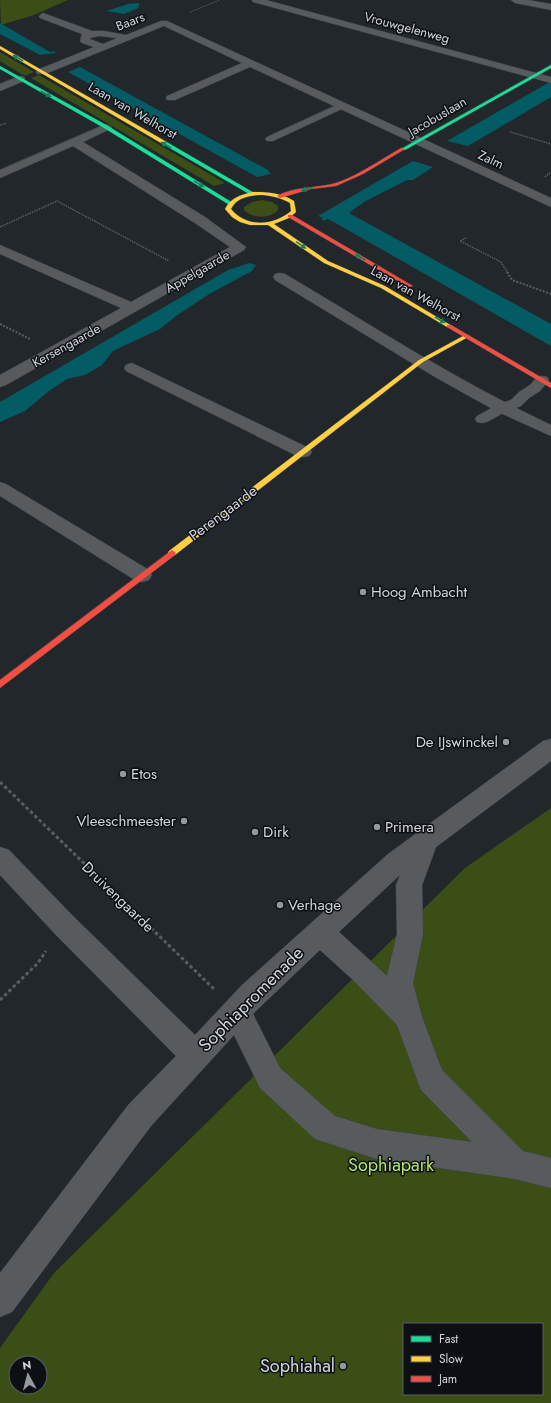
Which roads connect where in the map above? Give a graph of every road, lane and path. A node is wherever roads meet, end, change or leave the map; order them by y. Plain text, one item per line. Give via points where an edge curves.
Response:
1 (256, 0) edge
2 (515, 0) edge
3 (543, 0) edge
4 (551, 2) edge
5 (551, 7) edge
6 (43, 16) dead end
7 (90, 34) junction
8 (124, 38) junction
9 (0, 47) edge
10 (102, 47) junction
11 (250, 63) junction
12 (551, 66) edge
13 (0, 67) edge
14 (41, 72) junction
15 (535, 75) junction
16 (20, 79) junction
17 (551, 80) edge
18 (0, 88) edge
19 (171, 98) dead end
20 (342, 106) junction
21 (7, 123) dead end
22 (0, 125) edge
23 (106, 127) junction
24 (510, 132) dead end
25 (270, 139) dead end
26 (74, 141) junction
27 (418, 141) junction
28 (551, 144) edge
29 (1, 173) edge
30 (334, 185) junction
31 (253, 194) junction
32 (280, 196) junction
33 (292, 202) junction
34 (230, 203) junction
35 (551, 203) edge
36 (290, 216) junction
37 (268, 223) junction
38 (0, 227) edge
39 (466, 238) dead end
40 (0, 249) edge
41 (193, 273) junction
42 (280, 277) dead end
43 (416, 289) dead end
44 (551, 294) edge
45 (132, 308) junction
46 (467, 336) junction
47 (421, 361) junction
48 (132, 368) dead end
49 (0, 382) edge
50 (548, 386) edge
51 (507, 410) junction
52 (487, 422) dead end
53 (551, 431) edge
54 (303, 452) junction
55 (0, 488) edge
56 (142, 575) junction
57 (0, 685) edge
58 (551, 748) edge
59 (0, 782) edge
60 (426, 840) junction
61 (0, 858) edge
62 (64, 925) junction
63 (318, 932) junction
64 (0, 1000) edge
65 (237, 1011) junction
66 (408, 1017) junction
67 (195, 1055) junction
68 (515, 1164) junction
69 (551, 1173) edge
70 (0, 1300) edge

1 - 15 street, Vrouwgelenweg
2 - 5 street
3 - 4 street
6 - 7 street
7 - 8 street via 105,33
7 - 10 street via 85,36 86,41
8 - 10 street, Baars
8 - 11 street, Baars via 164,23
14 -> 9 main road, Laan van Welhorst
10 - 14 street, Baars
11 - 19 street
11 - 20 street, Baars
12 - 15 main road, Jacobuslaan
13 - 16 main road, Laan van Welhorst
31 -> 14 main road, Laan van Welhorst
15 - 17 street, Vrouwgelenweg
15 - 27 main road, Jacobuslaan
16 - 18 street
16 -> 23 main road, Laan van Welhorst
20 - 25 lane
20 - 27 street, Baars
21 - 22 path
23 - 26 street
23 -> 34 main road, Laan van Welhorst
24 - 28 path
26 - 29 street
26 - 41 street, Appelgaarde via 239,247
27 - 30 main road, Jacobuslaan via 377,166
27 - 35 street, Zalm
30 -> 32 main road, Jacobuslaan
30 - 33 main road, Jacobuslaan via 321,194
31 - 32 main road
31 - 34 main road
32 - 33 main road
33 - 36 main road via 294,211
34 - 37 main road via 228,209 231,216 254,223
36 - 37 main road via 281,221
43 -> 36 main road, Laan van Welhorst
37 -> 46 main road, Laan van Welhorst via 326,262 383,287
38 - 41 path via 57,201
39 - 44 path via 460,241 501,262 512,280
40 - 45 street
41 - 45 street, Appelgaarde
42 - 47 street
45 - 49 street, Kersengaarde
46 - 47 main road, Perengaarde
46 - 50 main road, Laan van Welhorst
47 - 51 street
47 - 54 main road, Perengaarde
48 - 54 street
50 - 51 lane via 544,392
51 - 52 lane
51 - 53 street
54 - 56 main road, Perengaarde
55 - 56 street
56 - 57 main road, Perengaarde
58 - 60 street, Sophiapromenade
59 - 65 path, Druivengaarde
60 - 63 street, Sophiapromenade via 397,862
60 - 66 street via 409,885 410,934 398,983
61 - 62 street
62 - 64 path via 38,963
62 - 67 street
63 - 65 street, Sophiapromenade
63 - 66 street via 362,970
65 - 67 street, Sophiapromenade
65 - 68 street via 270,1078 326,1128 377,1144
66 - 68 street via 431,1080
67 - 70 street, Sophiapromenade via 140,1115
68 - 69 street

